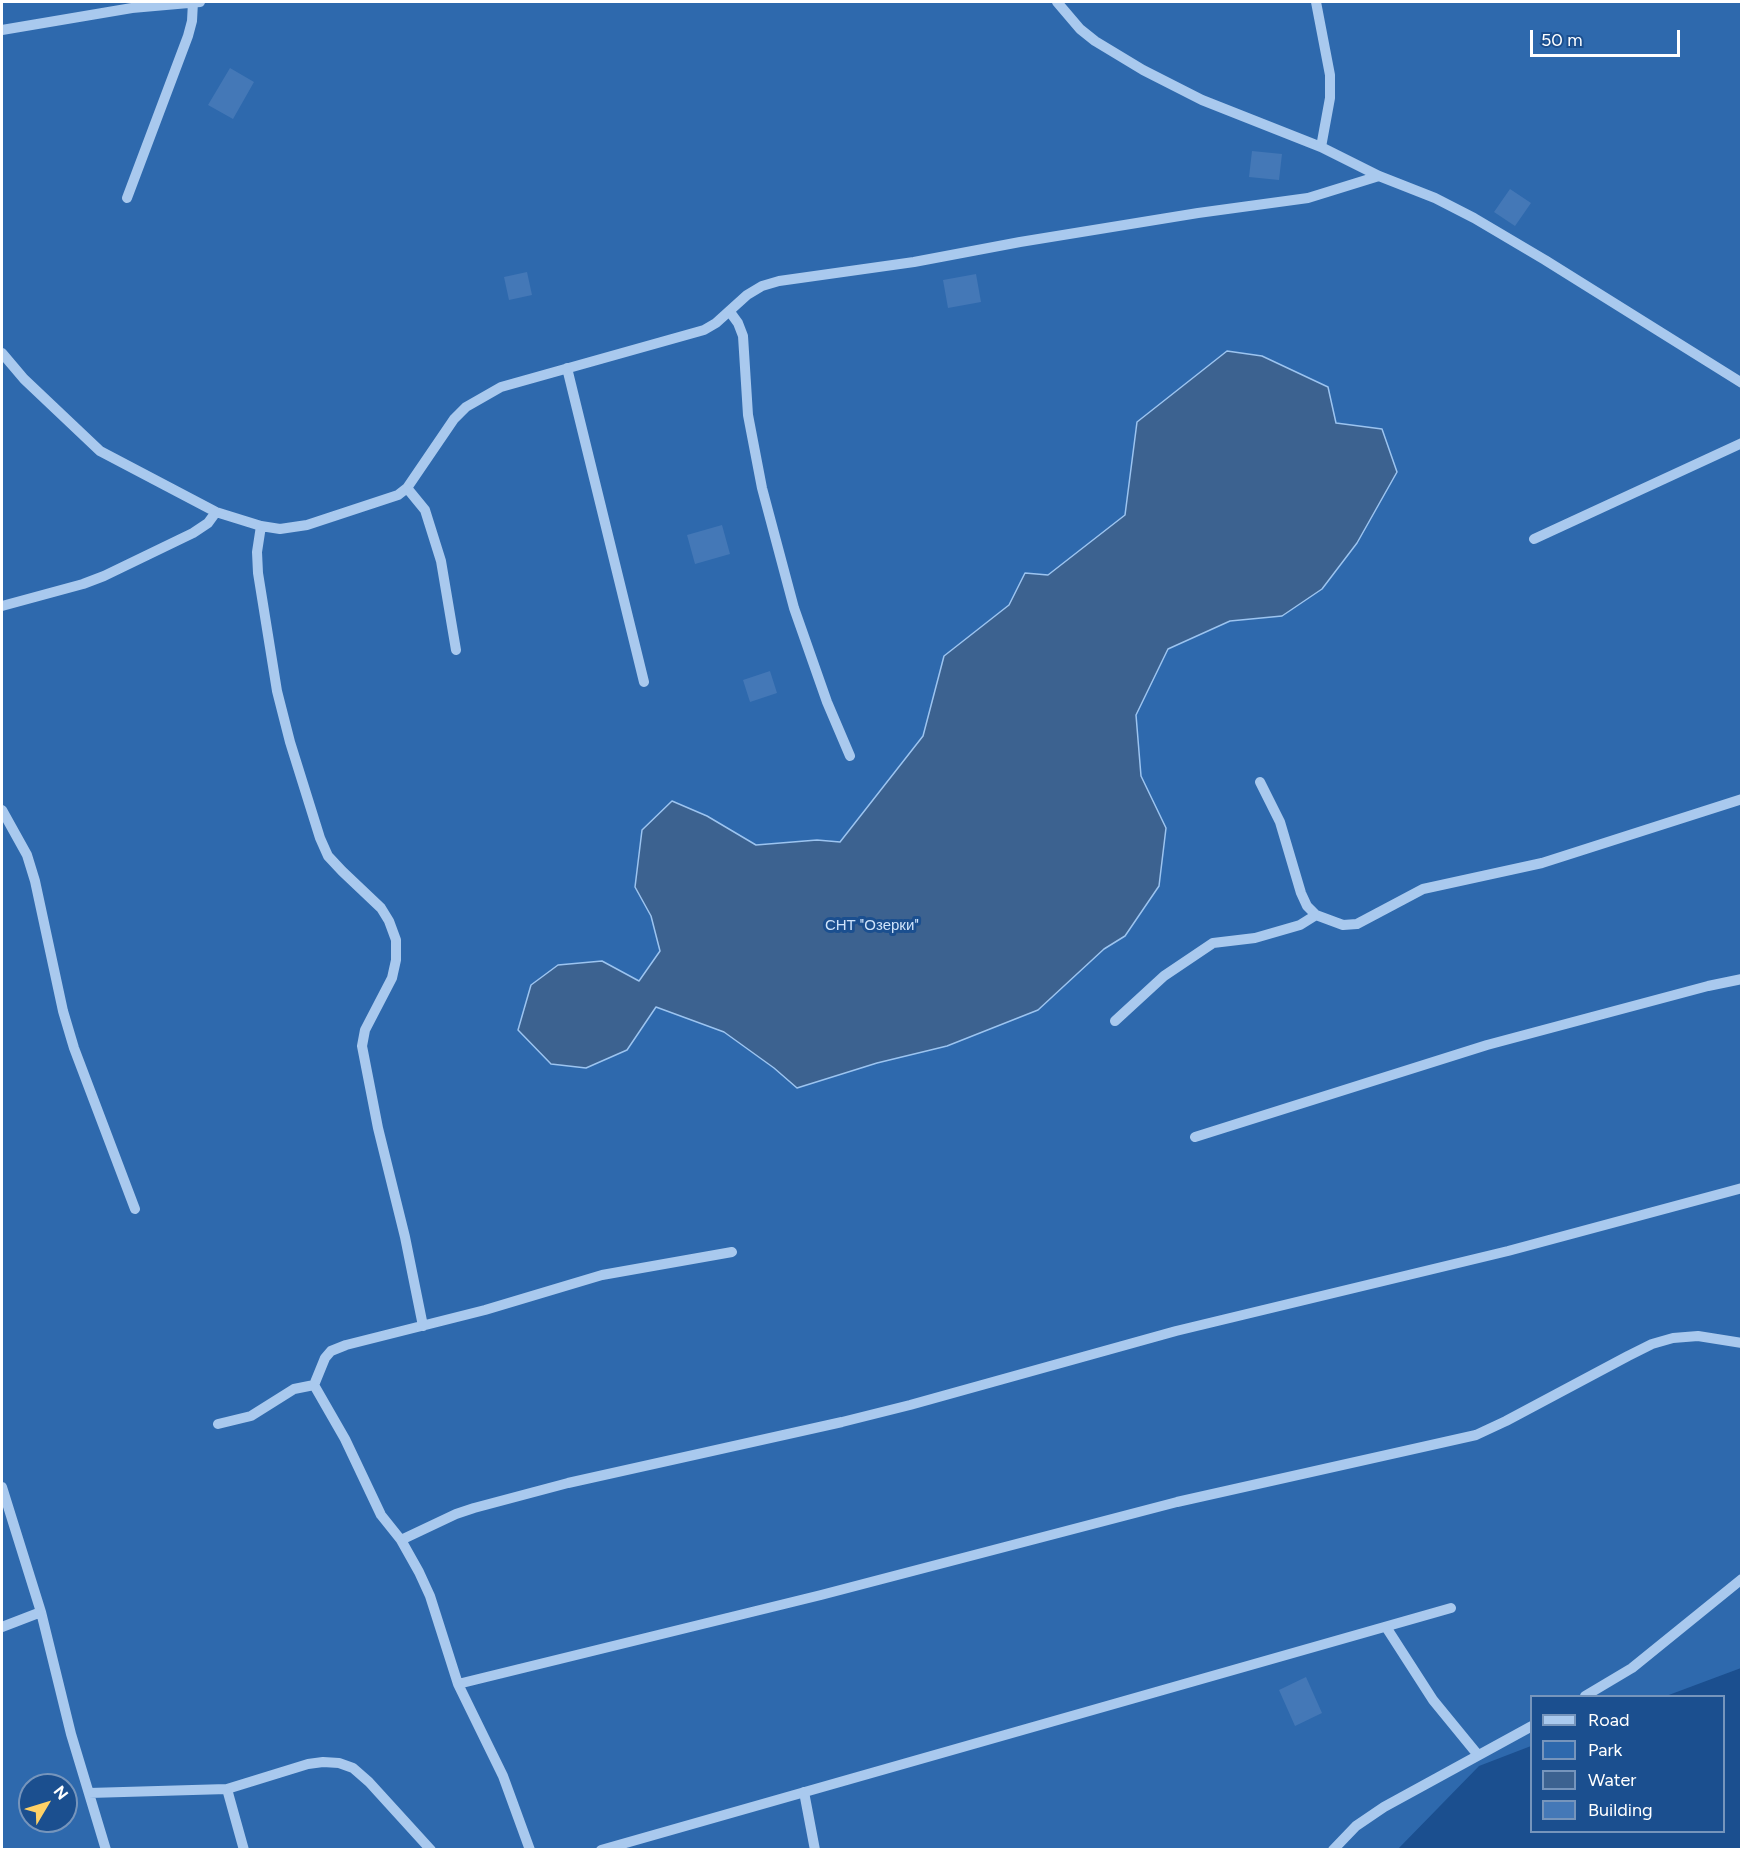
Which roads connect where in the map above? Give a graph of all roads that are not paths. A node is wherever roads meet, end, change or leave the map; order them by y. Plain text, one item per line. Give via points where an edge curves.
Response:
1 (197, 2) edge
2 (1057, 2) edge
3 (1316, 2) edge
4 (2, 30) edge
5 (1321, 147) junction
6 (1379, 176) junction
7 (127, 198) dead end
8 (730, 312) junction
9 (2, 353) edge
10 (567, 368) junction
11 (1742, 383) edge
12 (1742, 444) edge
13 (407, 488) junction
14 (216, 512) junction
15 (261, 526) junction
16 (1534, 539) dead end
17 (2, 606) edge
18 (456, 650) dead end
19 (644, 682) dead end
20 (850, 756) dead end
21 (1260, 782) dead end
22 (1742, 799) edge
23 (2, 810) edge
24 (1316, 915) junction
25 (1742, 979) edge
26 (1115, 1021) dead end
27 (1195, 1137) dead end
28 (1742, 1188) edge
29 (135, 1209) dead end
30 (732, 1252) dead end
31 (423, 1326) junction
32 (1742, 1343) edge
33 (314, 1385) junction
34 (218, 1424) dead end
35 (2, 1487) edge
36 (401, 1540) junction
37 (1742, 1579) edge
38 (1451, 1608) dead end
39 (41, 1612) junction
40 (2, 1627) edge
41 (1386, 1627) junction
42 (458, 1684) junction
43 (1587, 1695) edge
44 (1530, 1727) edge
45 (1478, 1755) junction
46 (228, 1789) junction
47 (804, 1792) junction
48 (89, 1793) junction
49 (106, 1850) edge
50 (244, 1850) edge
51 (431, 1850) edge
52 (530, 1850) edge
53 (601, 1850) edge
54 (815, 1850) edge
55 (1333, 1850) edge

1 - 4 street via 132,8
1 - 7 street
2 - 5 street via 1080,29 1143,70 1202,100
3 - 5 street via 1330,75
5 - 6 street
6 - 8 street via 1308,198 779,281 747,295
6 - 11 street via 1474,218
8 - 10 street via 704,330
8 - 20 street via 743,336 748,415 767,510 794,608
9 - 14 street via 24,380 100,451
10 - 13 street via 501,387 466,407
10 - 19 street
12 - 16 street
13 - 15 street via 385,501 307,525 280,529
13 - 18 street via 425,510 441,561
14 - 15 street
14 - 17 street via 208,523 193,532 104,576
15 - 31 street via 258,573 277,691 320,838 328,856 381,908 396,940 392,978 365,1030 363,1046
21 - 24 street via 1280,822 1301,893
22 - 24 street via 1542,863 1423,889 1357,924 1343,925
23 - 29 street via 27,855 74,1048
24 - 26 street via 1300,925 1255,938 1213,943 1164,976
25 - 27 street via 1487,1045
28 - 36 street via 1508,1251 1176,1331 899,1408 474,1508
30 - 31 street via 602,1275
31 - 33 street via 331,1351
32 - 42 street via 1698,1336 1673,1338 1652,1344 1476,1435 1177,1502
33 - 34 street via 294,1389 250,1416
33 - 36 street via 381,1515
35 - 39 street
36 - 42 street via 430,1596
37 - 43 street via 1632,1668
38 - 41 street
39 - 40 street
39 - 48 street
41 - 45 street via 1433,1700
41 - 47 street
42 - 52 street via 503,1776
44 - 45 street
45 - 55 street via 1384,1807 1356,1826
46 - 48 street
46 - 50 street
46 - 51 street via 309,1764 339,1763 353,1768 369,1782
47 - 53 street
47 - 54 street
48 - 49 street

